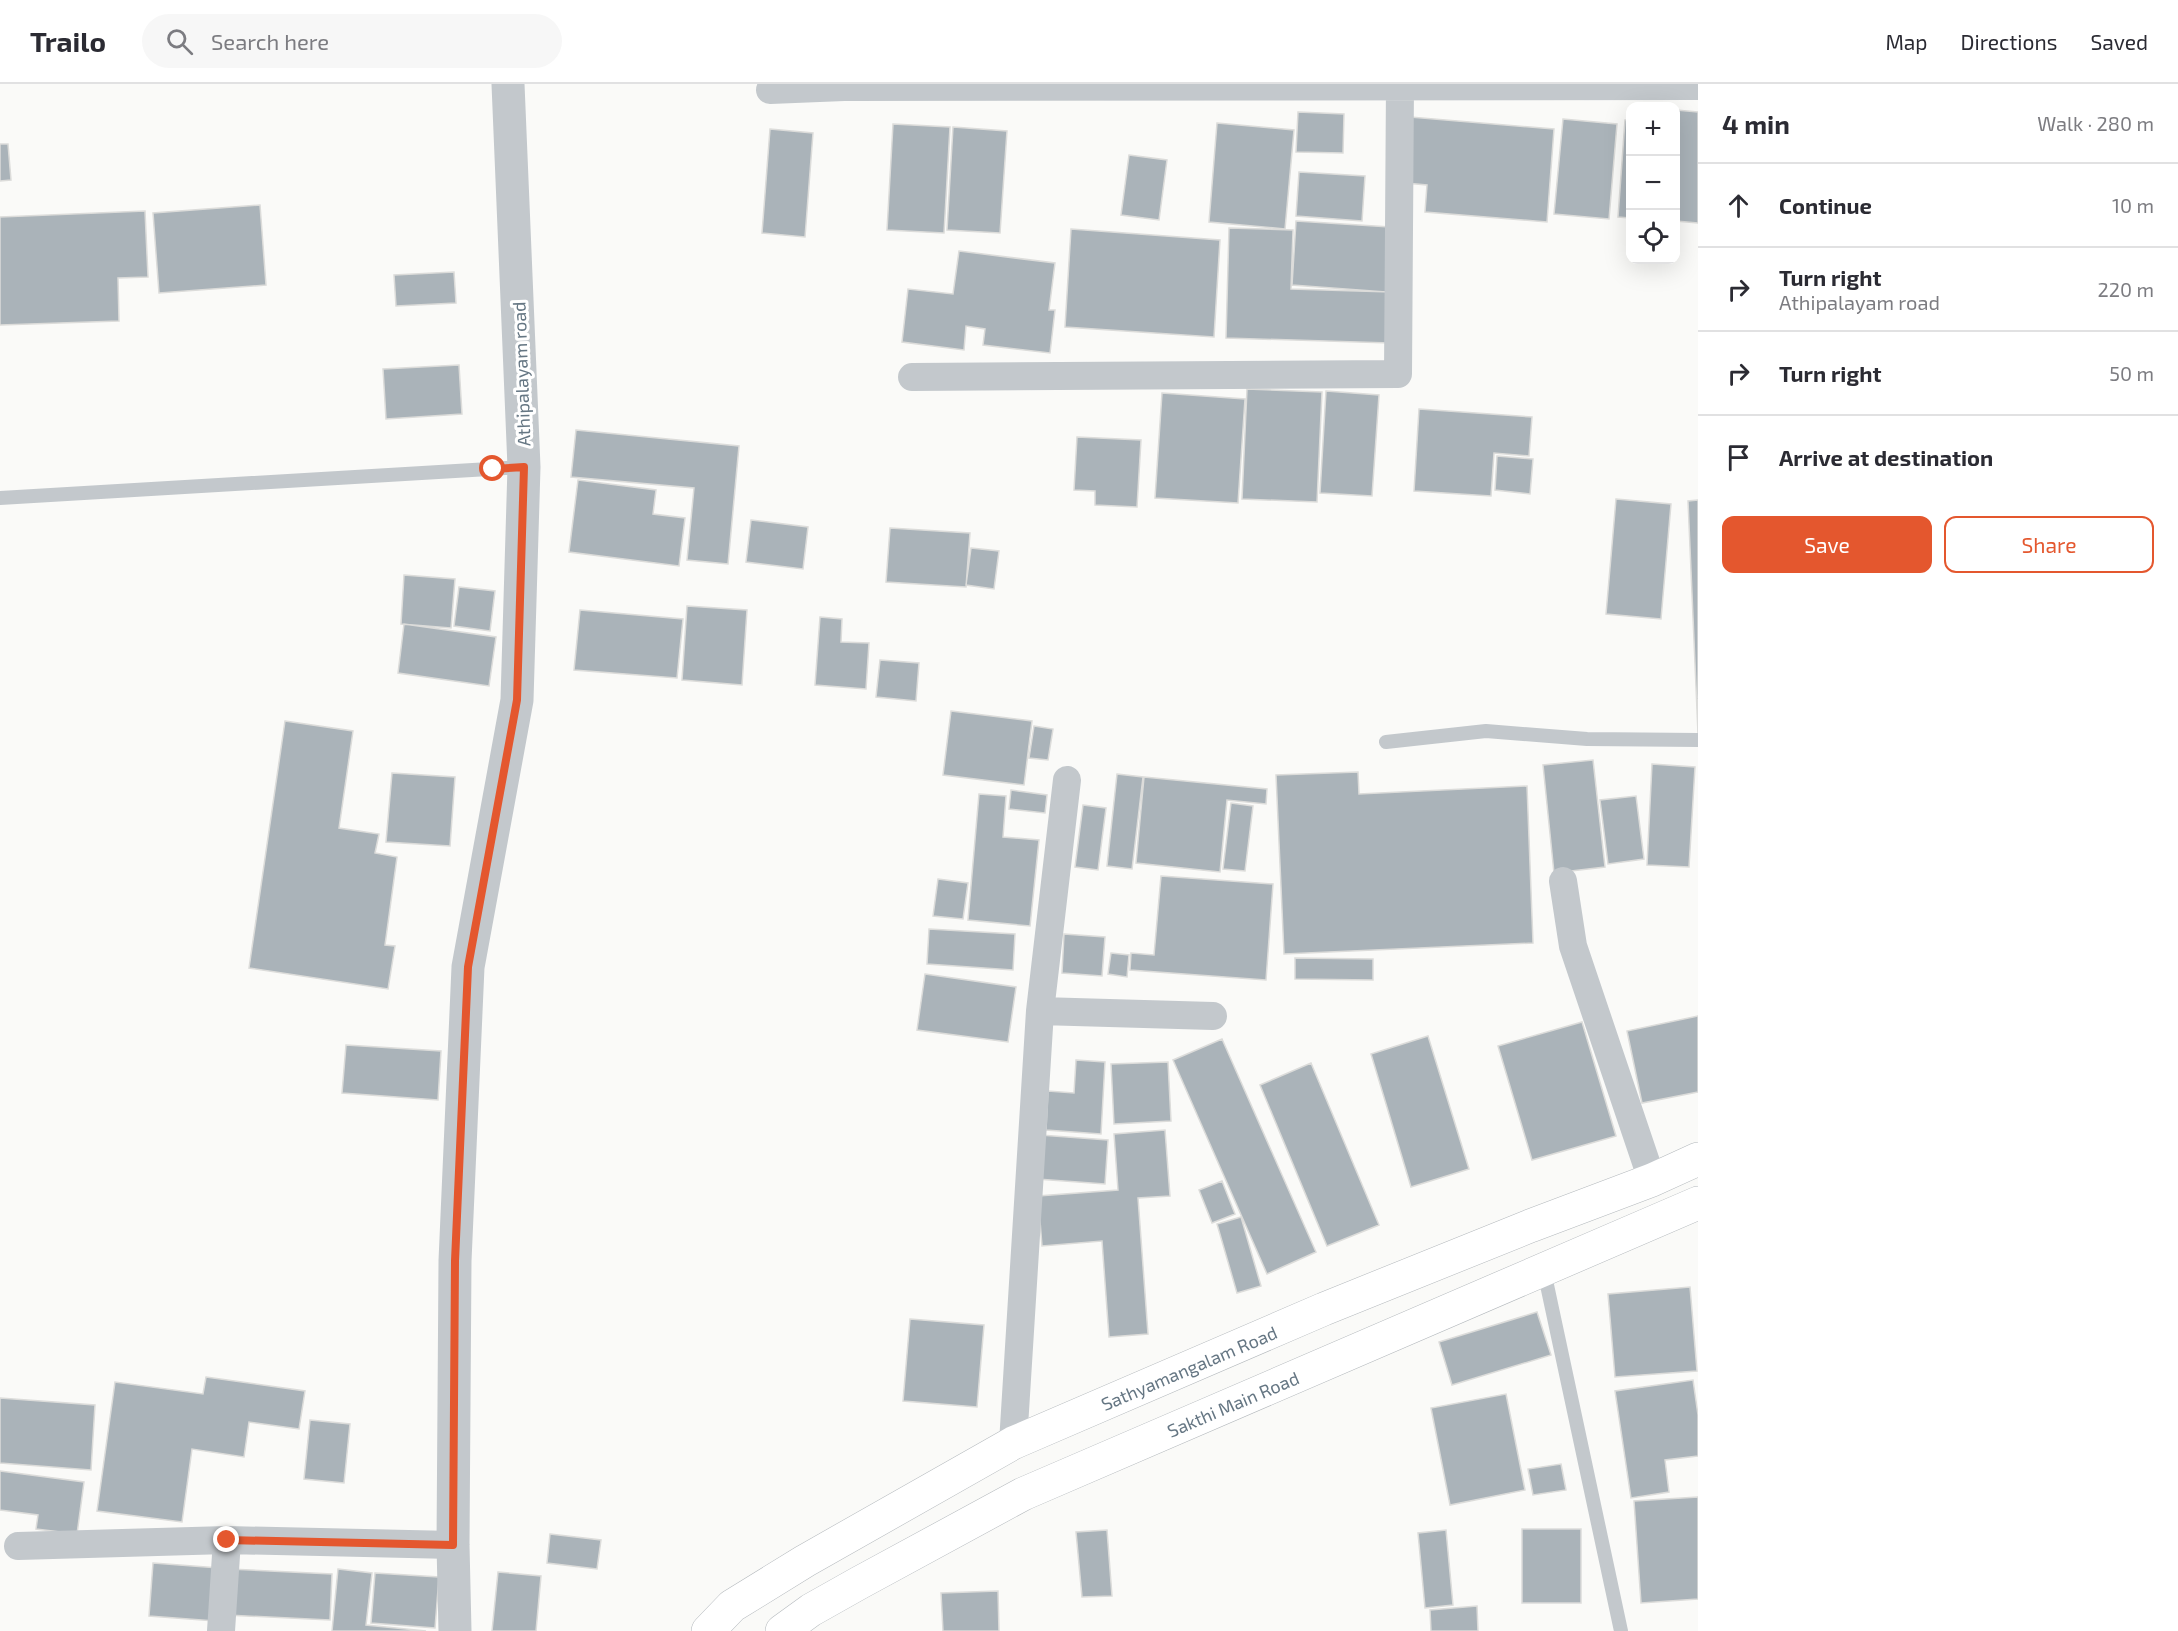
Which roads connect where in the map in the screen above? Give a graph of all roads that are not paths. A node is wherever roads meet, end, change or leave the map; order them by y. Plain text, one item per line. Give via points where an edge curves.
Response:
1 (508, 84) edge
2 (1400, 85) edge
3 (1698, 86) edge
4 (770, 90) dead end
5 (912, 377) dead end
6 (524, 467) junction
7 (0, 498) edge
8 (1698, 740) edge
9 (1386, 742) dead end
10 (1067, 780) dead end
11 (1563, 881) dead end
12 (1040, 1011) junction
13 (1213, 1016) dead end
14 (1698, 1159) edge
15 (1652, 1180) junction
16 (1698, 1203) edge
17 (1544, 1271) junction
18 (1013, 1443) junction
19 (227, 1540) junction
20 (453, 1545) junction
21 (18, 1546) dead end
22 (221, 1631) edge
23 (455, 1631) edge
24 (708, 1631) edge
25 (782, 1631) edge
26 (1621, 1631) edge

1 - 6 street, Athipalayam road
2 - 3 street
2 - 4 street
2 - 5 street via 1398,374
6 - 7 lane
6 - 20 street, Athipalayam road via 517,700 468,967 455,1261
8 - 9 lane via 1587,739 1485,731
10 - 12 street
11 - 15 street via 1573,946
12 - 13 street
12 - 18 street
14 - 15 highway, Sathyamangalam Road
15 - 18 highway, Sathyamangalam Road via 1335,1305
16 - 17 highway, Sakthi Main Road
17 - 25 highway, Sakthi Main Road via 1023,1494 811,1610
17 - 26 lane
18 - 24 highway, Sathyamangalam Road via 805,1561 732,1606
19 - 20 street
19 - 21 street
19 - 22 street
20 - 23 street, Athipalayam road

